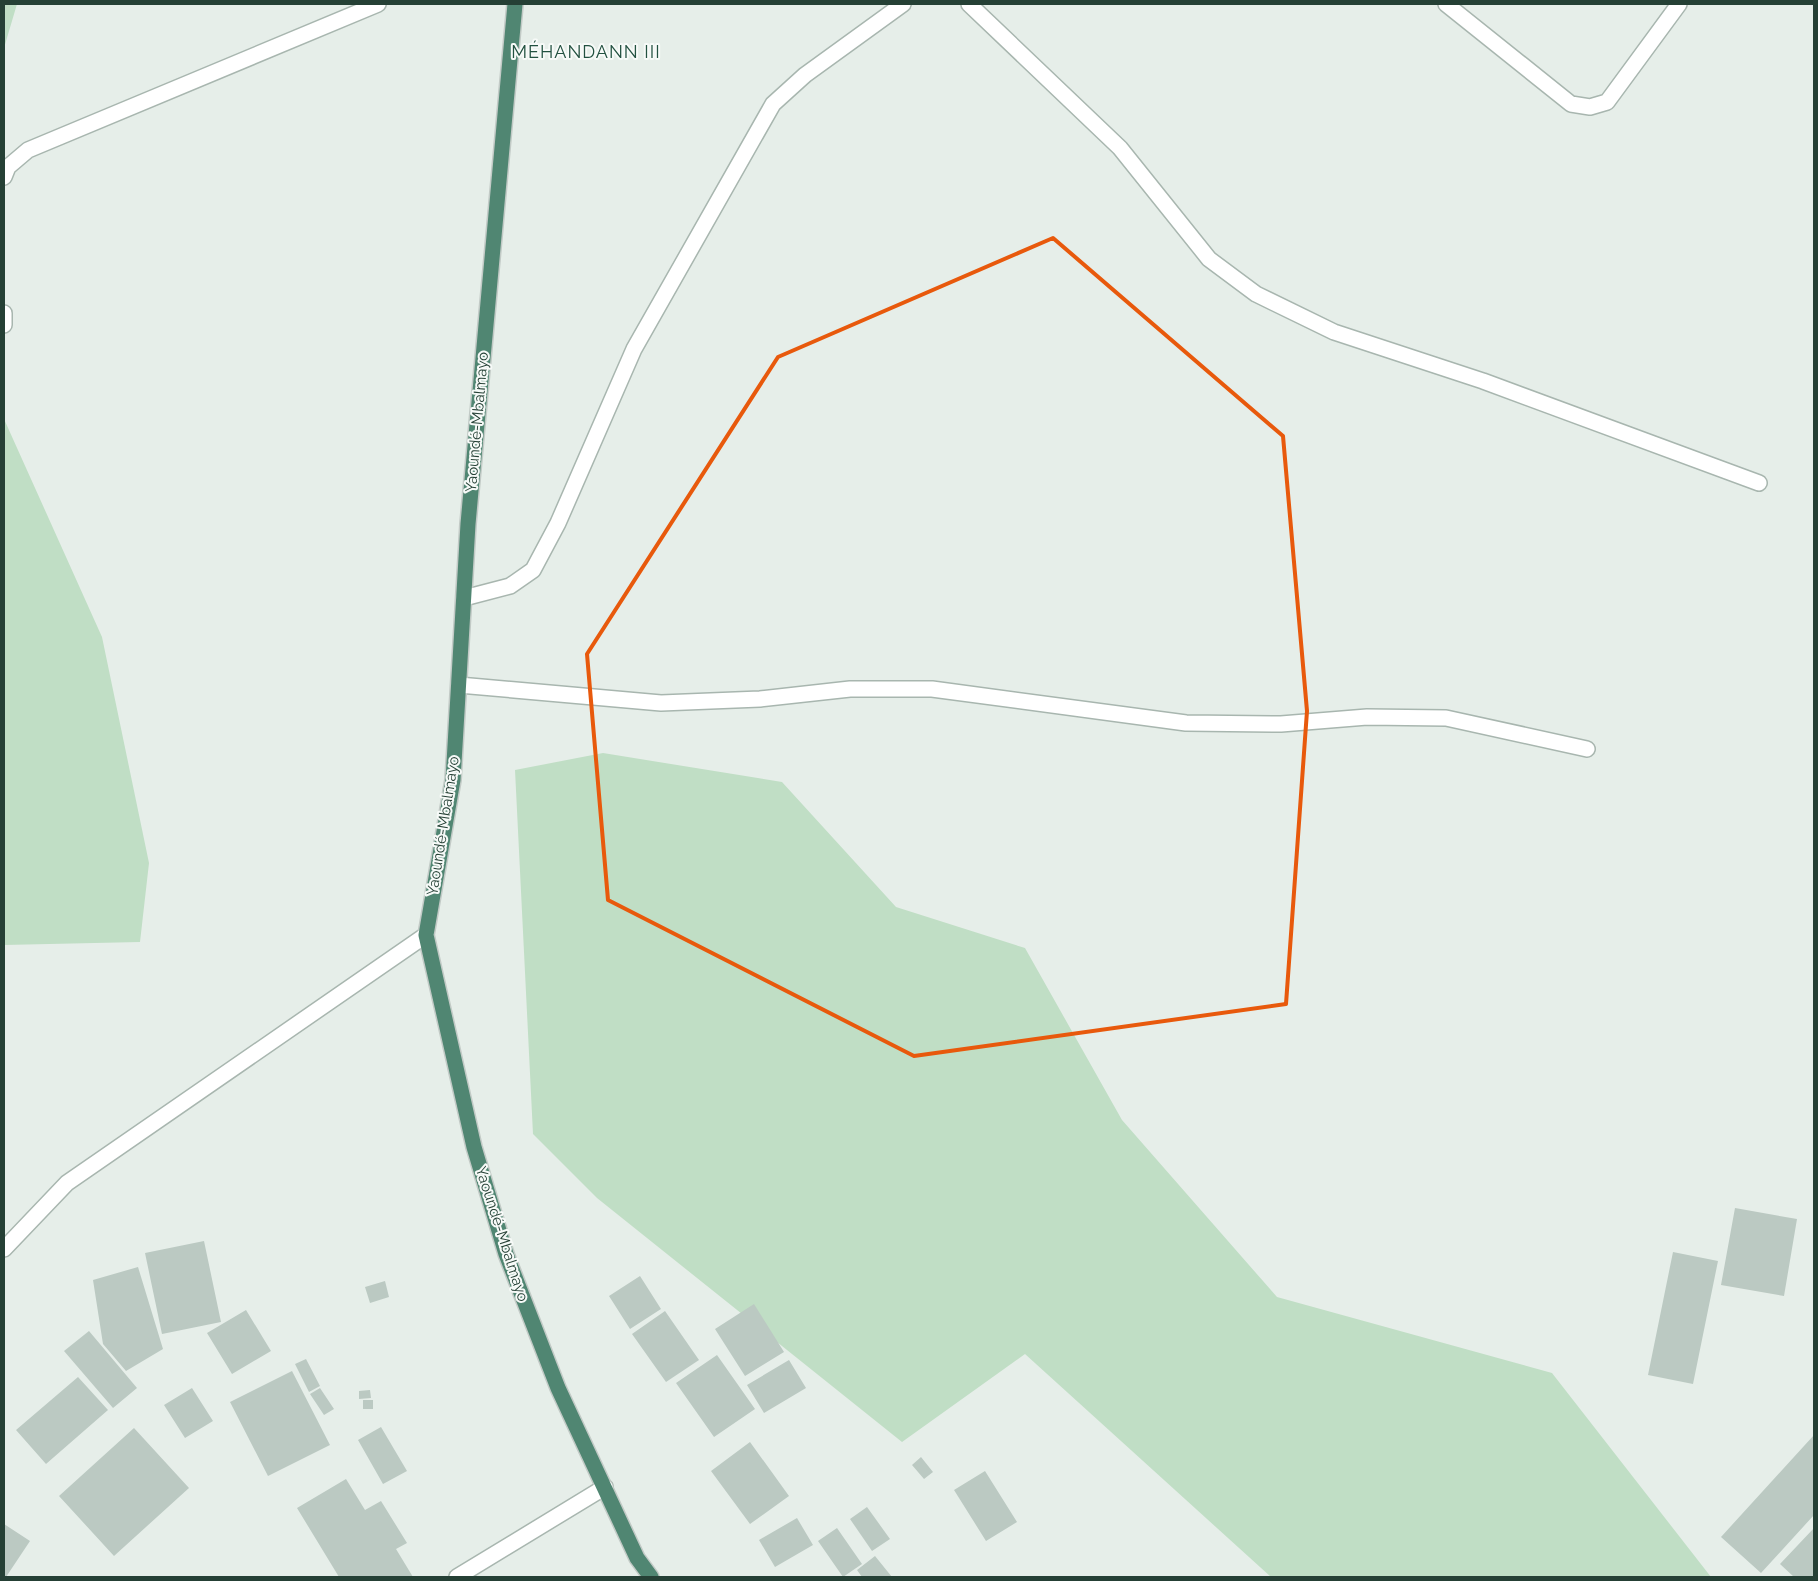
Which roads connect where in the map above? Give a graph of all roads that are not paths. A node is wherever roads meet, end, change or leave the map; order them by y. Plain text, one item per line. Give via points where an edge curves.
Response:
1 (378, 4) edge
2 (515, 4) edge
3 (903, 4) edge
4 (969, 4) edge
5 (1446, 4) edge
6 (1679, 4) edge
7 (4, 177) edge
8 (4, 314) edge
9 (4, 325) edge
10 (1759, 483) dead end
11 (464, 598) junction
12 (459, 685) junction
13 (1587, 749) dead end
14 (426, 935) junction
15 (4, 1249) edge
16 (605, 1487) junction
17 (457, 1577) edge
18 (652, 1577) edge

1 - 7 street via 28,150 8,168
2 - 11 highway, Yaoundé-Mbalmayo
3 - 11 street via 805,74 773,104 634,348 558,523 532,570 510,586
4 - 10 street via 1120,148 1209,259 1256,294 1334,332 1483,381
5 - 6 street via 1571,104 1590,107 1607,102
8 - 9 street
11 - 12 highway, Yaoundé-Mbalmayo
12 - 13 street via 662,703 760,699 850,689 932,689 1186,723 1281,724 1366,717 1446,718
12 - 14 highway, Yaoundé-Mbalmayo via 453,780
14 - 15 street via 67,1183
14 - 16 highway, Yaoundé-Mbalmayo via 474,1147 506,1254 558,1388
16 - 17 street
16 - 18 highway, Yaoundé-Mbalmayo via 637,1558

